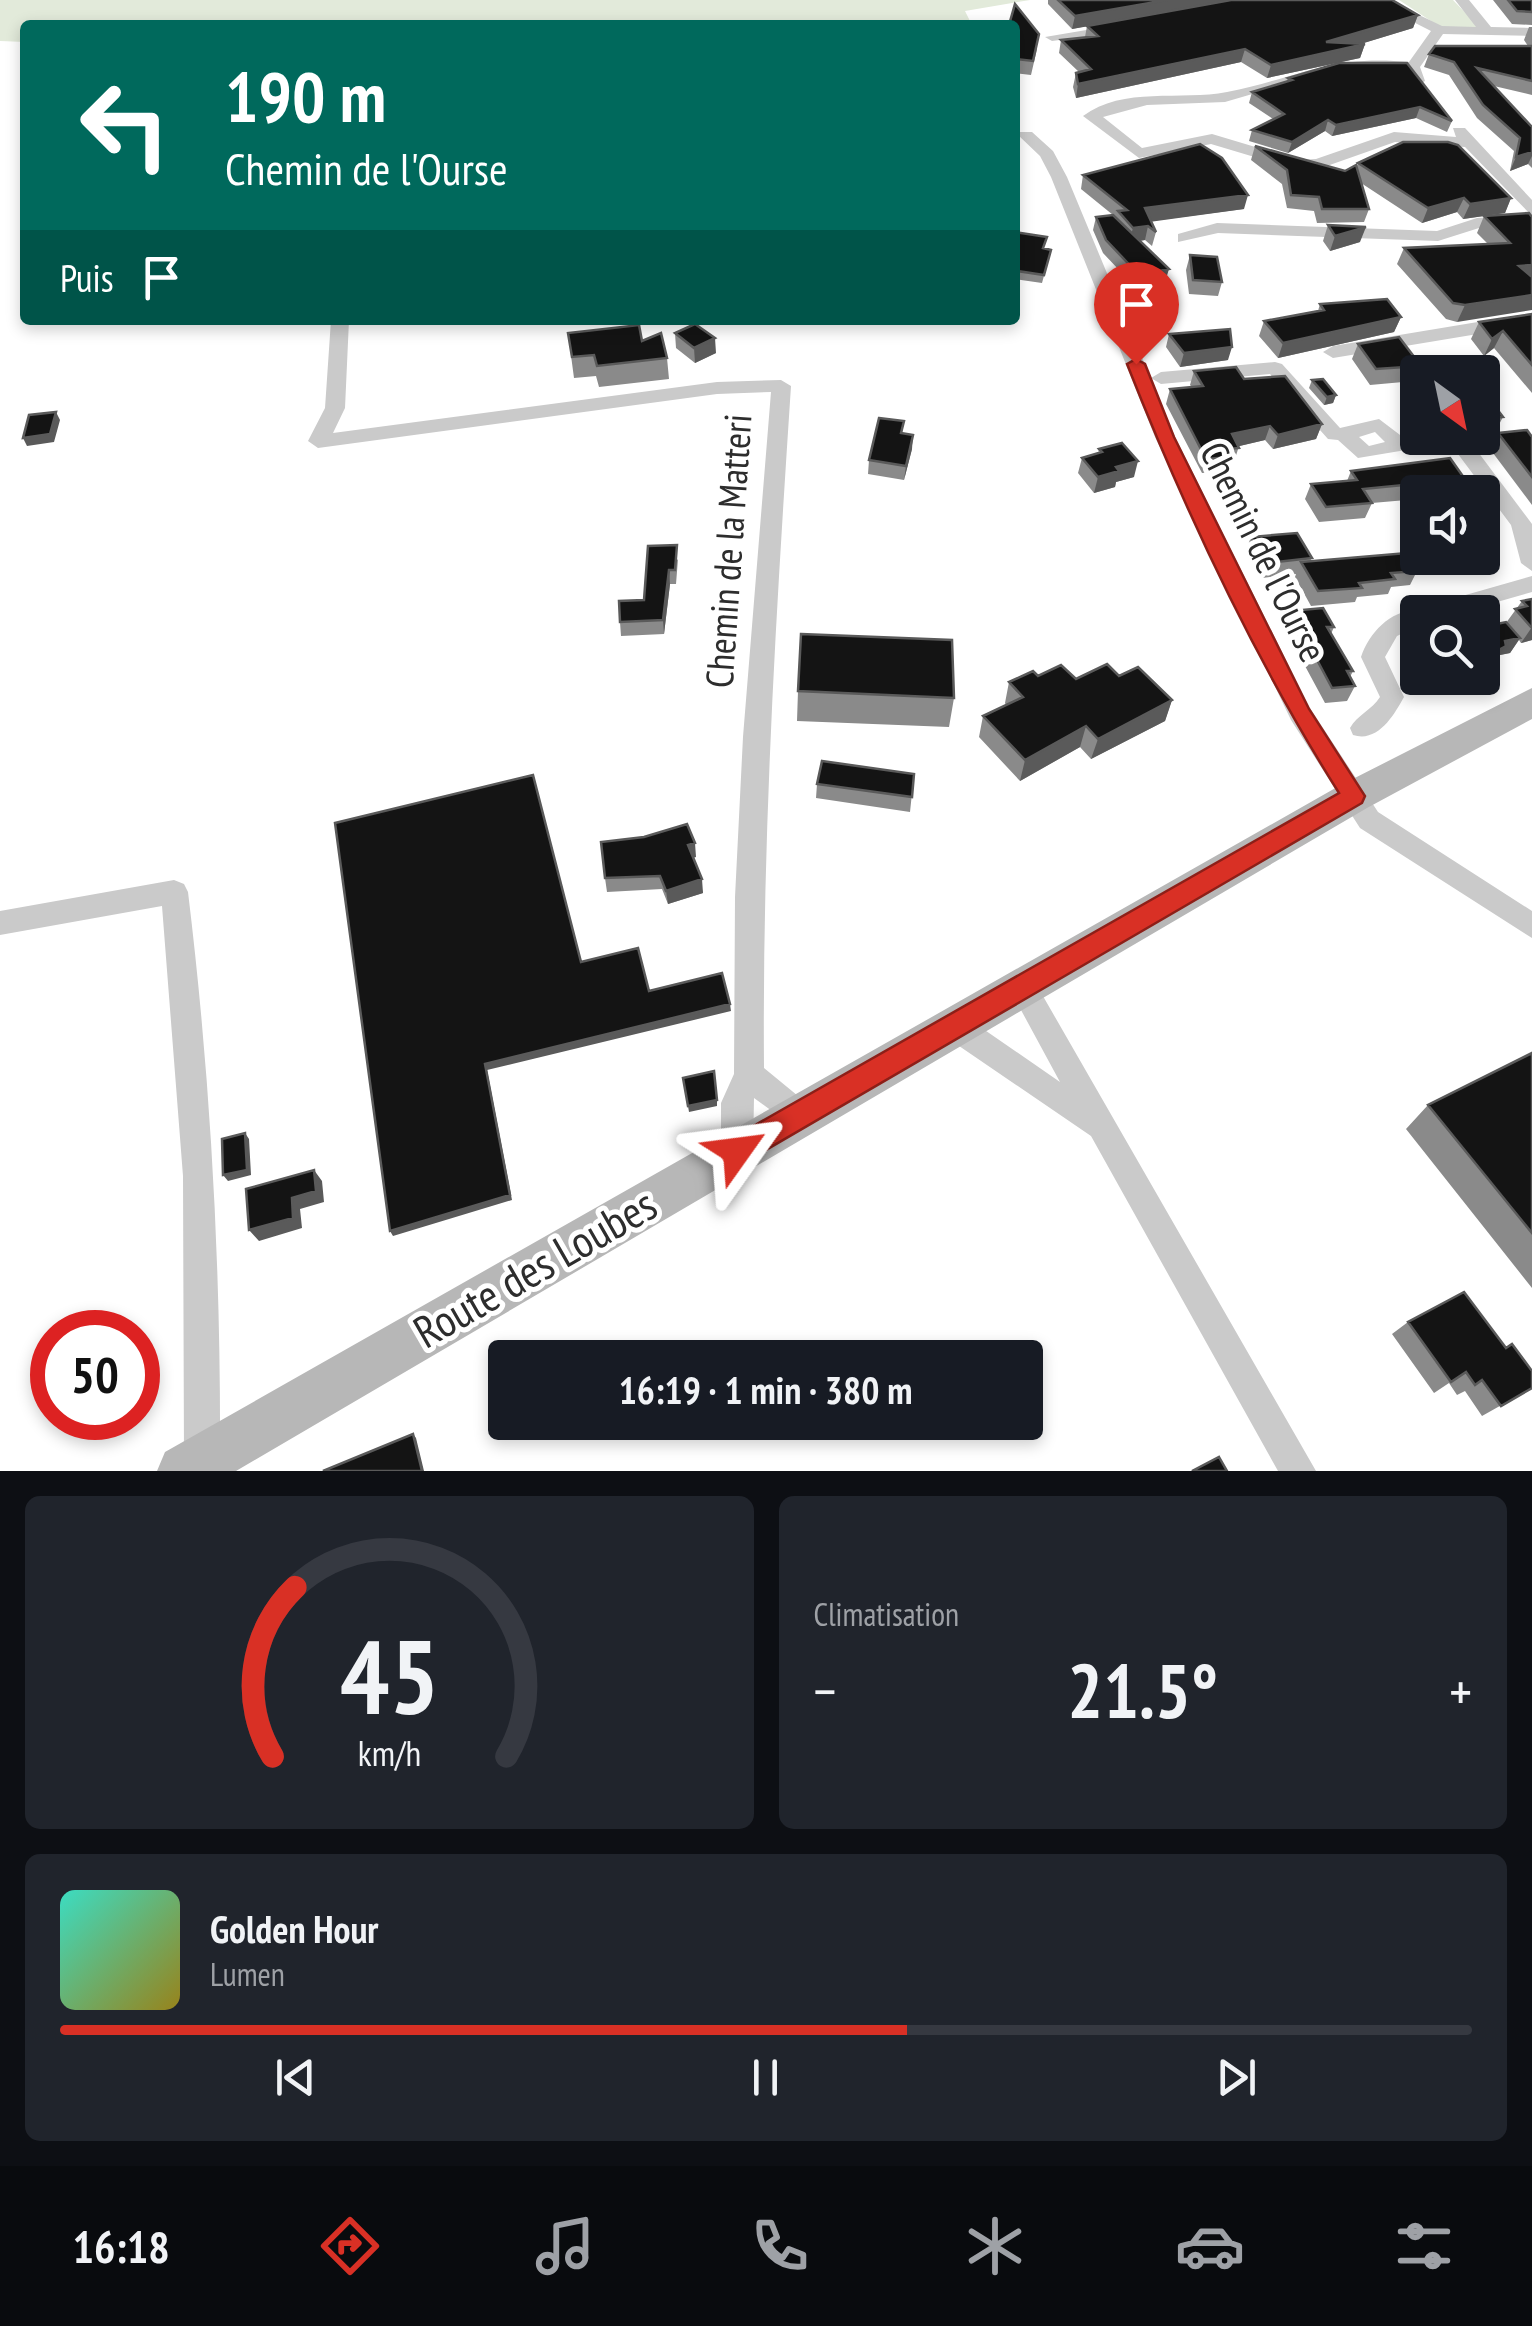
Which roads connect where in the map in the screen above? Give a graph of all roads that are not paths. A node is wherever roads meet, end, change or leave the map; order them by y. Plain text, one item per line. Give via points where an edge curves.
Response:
1 (1377, 0) edge
2 (1462, 0) edge
3 (1126, 27) edge
4 (1439, 30) junction
5 (1486, 30) junction
6 (1532, 32) edge
7 (1052, 36) dead end
8 (1413, 67) junction
9 (1427, 96) edge
10 (1448, 120) edge
11 (1026, 135) dead end
12 (1470, 143) junction
13 (1531, 209) edge
14 (1184, 238) dead end
15 (1532, 319) edge
16 (340, 325) edge
17 (1333, 352) dead end
18 (1162, 378) dead end
19 (1532, 563) edge
20 (1532, 584) edge
21 (1494, 595) edge
22 (1400, 622) edge
23 (1532, 702) edge
24 (1362, 728) dead end
25 (1354, 796) junction
26 (0, 923) edge
27 (1532, 926) edge
28 (1022, 986) junction
29 (953, 1026) junction
30 (749, 1074) junction
31 (798, 1116) junction
32 (1100, 1127) junction
33 (737, 1151) junction
34 (193, 1466) edge
35 (1298, 1471) edge

1 - 4 street
2 - 5 street
3 - 7 street
4 - 5 street
4 - 8 street
5 - 6 street
8 - 9 street
8 - 12 street via 1334,66 1225,96 1146,100 1091,116 1139,154 1212,139 1298,165 1394,137
10 - 12 street
11 - 25 street, Chemin de l'Ourse via 1050,160 1165,437 1300,713
12 - 13 street
13 - 14 street via 1438,236 1217,228
15 - 17 street
16 - 30 street, Chemin de la Matteri via 335,408 318,441 717,388 782,386 756,737
18 - 19 street via 1275,368 1335,434 1365,453 1438,438 1464,449 1522,524
20 - 21 street
22 - 24 street via 1377,643 1373,657 1392,697
23 - 25 main road, Route des Loubes
25 - 27 street, Chemin de l'Ourse via 1370,820
25 - 28 main road, Route des Loubes
26 - 34 street via 174,892 193,1052 206,1308
28 - 29 main road, Route des Loubes
28 - 32 street
29 - 31 main road, Route des Loubes
29 - 32 street
30 - 31 street
30 - 33 street, Chemin de la Matteri via 736,1102
31 - 33 main road, Route des Loubes
32 - 35 street
33 - 34 main road, Route des Loubes

